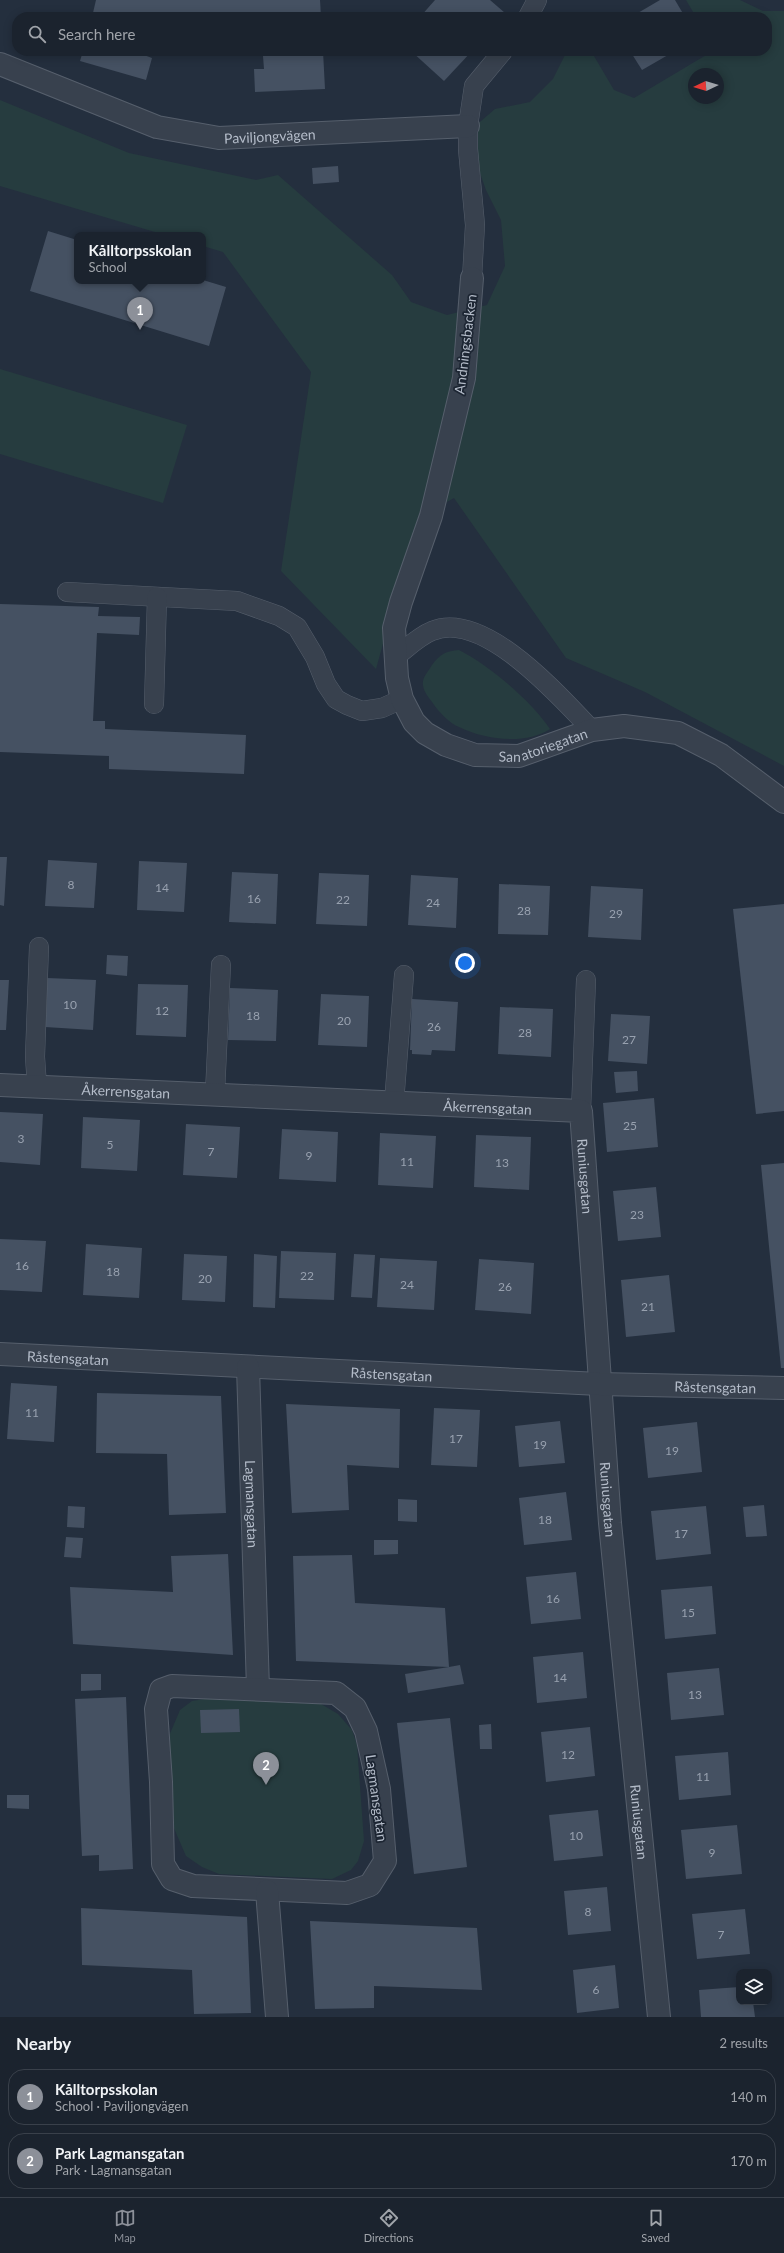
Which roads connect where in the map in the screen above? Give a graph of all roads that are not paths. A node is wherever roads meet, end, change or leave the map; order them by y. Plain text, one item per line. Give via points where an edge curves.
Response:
1 (537, 0) edge
2 (531, 12) edge
3 (499, 56) edge
4 (0, 64) edge
5 (468, 126) junction
6 (472, 278) joint
7 (67, 592) dead end
8 (157, 597) junction
9 (401, 602) joint
10 (394, 657) junction
11 (402, 699) junction
12 (154, 704) dead end
13 (592, 730) junction
14 (784, 802) edge
15 (39, 947) dead end
16 (221, 965) dead end
17 (404, 975) dead end
18 (586, 980) dead end
19 (0, 1085) edge
20 (38, 1086) junction
21 (215, 1093) junction
22 (394, 1103) junction
23 (581, 1111) junction
24 (0, 1354) edge
25 (248, 1367) junction
26 (599, 1384) junction
27 (784, 1388) edge
28 (258, 1689) junction
29 (268, 1891) junction
30 (277, 2017) edge
31 (659, 2017) edge

1 - 2 lane
3 - 5 lane via 474,86
4 - 5 street, Paviljongvägen via 157,127 219,138
5 - 6 lane, Andningsbacken via 475,225
6 - 9 street, Andningsbacken via 462,385 431,516
7 - 8 lane
8 - 11 lane via 237,601 280,616 297,627 315,657 326,684 336,698 362,711 382,708
8 - 12 lane
9 - 10 street, Sanatoriegatan via 394,628
10 - 11 street, Sanatoriegatan
10 - 13 lane via 432,631 454,627 483,635 521,662
11 - 13 street, Sanatoriegatan via 414,722 425,734 446,745 475,755 519,756
13 - 14 street, Sanatoriegatan via 624,726 678,734 721,755
15 - 20 lane via 35,1057
16 - 21 lane
17 - 22 lane
18 - 23 lane, Runiusgatan
19 - 20 street, Åkerrensgatan
20 - 21 street, Åkerrensgatan
21 - 22 street, Åkerrensgatan
22 - 23 street, Åkerrensgatan
23 - 26 street, Runiusgatan
24 - 25 street, Råstensgatan
25 - 26 street, Råstensgatan
25 - 28 street, Lagmansgatan
26 - 27 street, Råstensgatan
26 - 31 street, Runiusgatan via 621,1646
28 - 29 street, Lagmansgatan via 172,1686 160,1690 156,1709 162,1782 163,1864 172,1879 194,1886
28 - 29 street, Lagmansgatan via 336,1693 355,1708 366,1731 379,1789 385,1861 370,1885 347,1893
29 - 30 street

